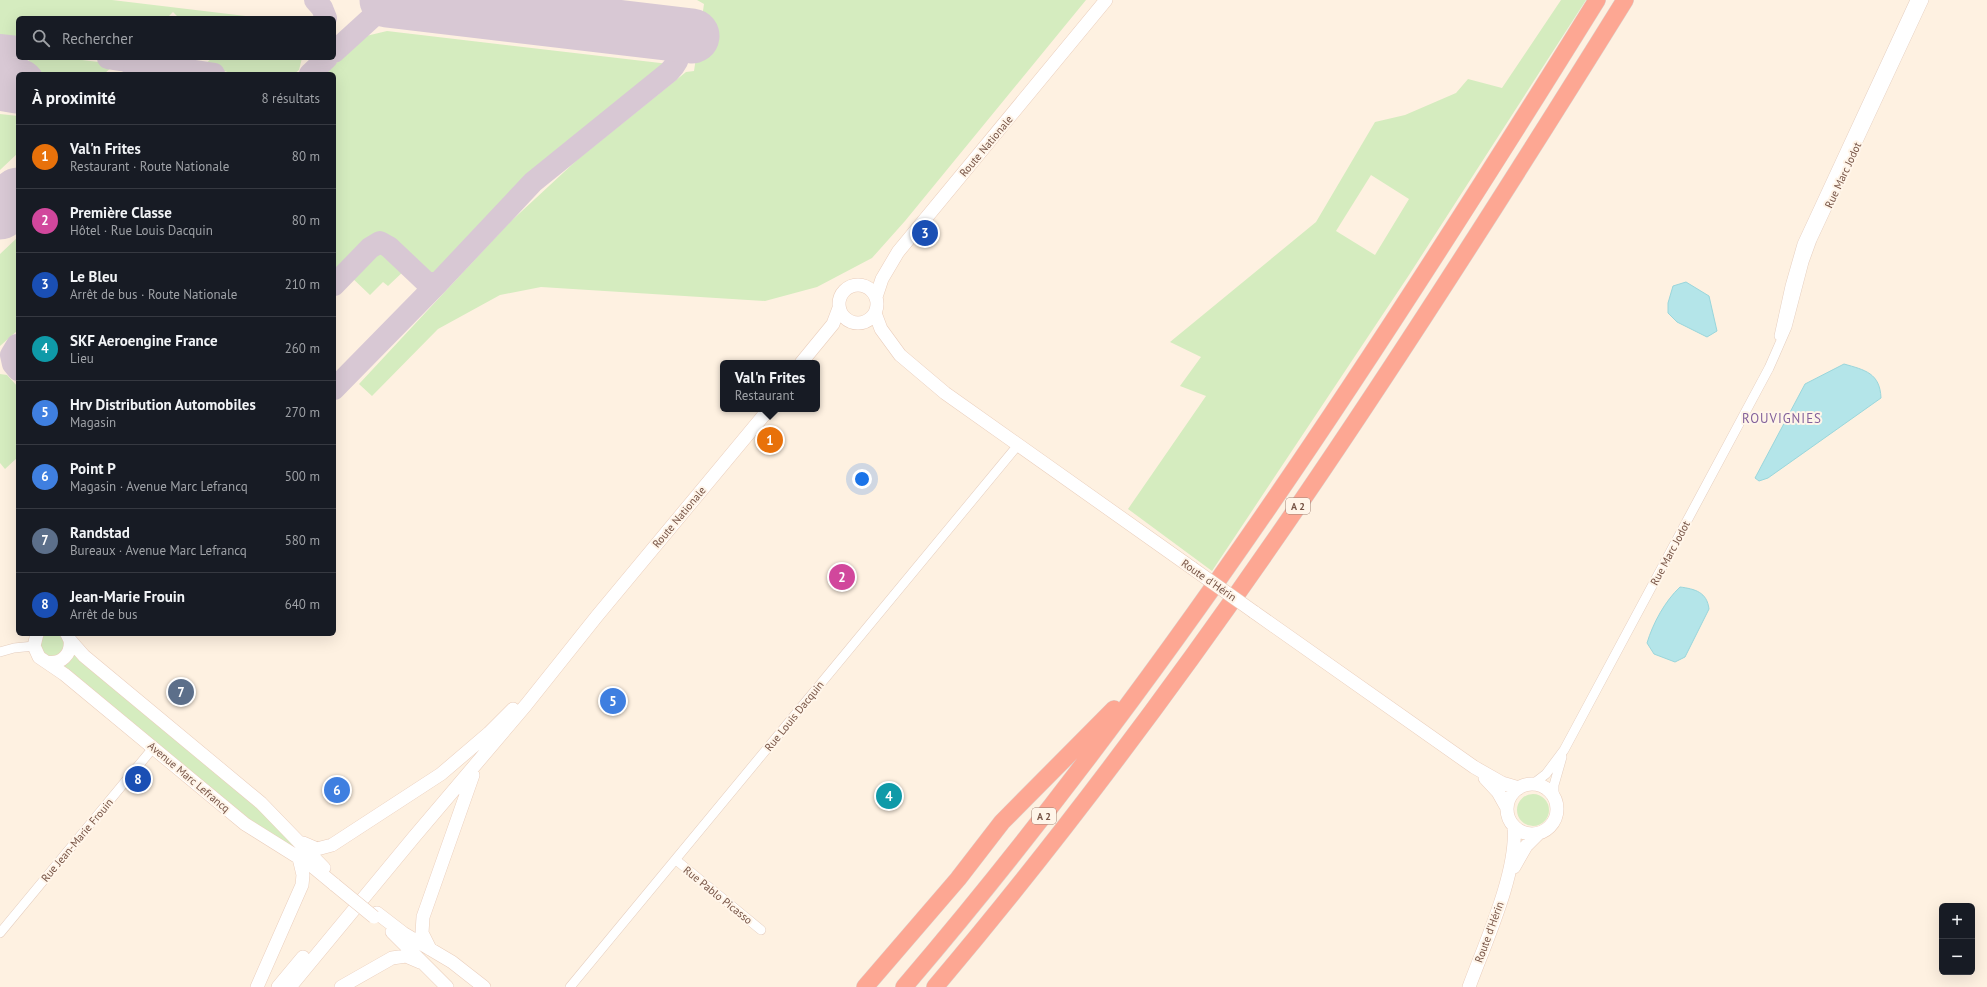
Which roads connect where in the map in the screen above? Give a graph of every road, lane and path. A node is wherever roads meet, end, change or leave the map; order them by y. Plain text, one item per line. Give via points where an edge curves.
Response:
1 (1106, 0) edge
2 (1597, 0) edge
3 (1625, 0) edge
4 (1915, 0) edge
5 (1924, 0) edge
6 (898, 252) junction
7 (859, 285) junction
8 (876, 297) junction
9 (839, 308) junction
10 (875, 313) junction
11 (856, 323) junction
12 (1775, 354) junction
13 (803, 360) edge
14 (812, 360) edge
15 (945, 393) junction
16 (766, 412) edge
17 (1018, 445) junction
18 (597, 616) junction
19 (68, 637) edge
20 (1176, 639) junction
21 (35, 640) edge
22 (0, 652) edge
23 (47, 662) junction
24 (519, 704) junction
25 (153, 748) junction
26 (1564, 750) junction
27 (479, 761) junction
28 (1474, 767) junction
29 (1533, 784) junction
30 (1519, 788) junction
31 (1554, 796) junction
32 (1507, 808) junction
33 (1514, 826) junction
34 (1538, 834) junction
35 (297, 840) junction
36 (299, 858) junction
37 (676, 860) junction
38 (1508, 878) junction
39 (337, 883) junction
40 (375, 915) junction
41 (760, 930) dead end
42 (0, 933) edge
43 (430, 949) junction
44 (423, 963) junction
45 (258, 987) edge
46 (278, 987) edge
47 (290, 987) edge
48 (340, 987) edge
49 (447, 987) edge
50 (484, 987) edge
51 (570, 987) edge
52 (865, 987) edge
53 (904, 987) edge
54 (935, 987) edge
55 (1469, 987) edge

1 - 6 main road, Route Nationale
2 - 20 highway, A 2 via 1496,163 1381,340 1283,487
3 - 54 highway, A 2 via 1419,326 1233,600 1022,882
4 - 12 street, Rue Marc Jodot via 1802,244
5 - 12 street, Rue Marc Jodot via 1812,240 1787,327
6 - 7 main road
6 - 8 main road, Route Nationale via 882,278
7 - 8 main road via 870,288
7 - 9 main road via 849,287 843,292
8 - 10 main road via 878,304
9 - 11 main road via 843,316
9 - 13 main road via 833,324
10 - 11 main road via 870,319
10 - 15 main road, Route d'Hérin via 881,329 900,355
11 - 14 main road via 836,331
11 - 15 main road, Route d'Hérin via 872,330 893,358 911,375
12 - 26 street, Rue Marc Jodot
15 - 17 main road, Route d'Hérin
16 - 18 main road, Route Nationale
17 - 28 main road, Route d'Hérin, bridge
17 - 37 street, Rue Louis Dacquin
18 - 24 main road
18 - 27 main road
19 - 23 main road via 70,649 65,657 57,662
19 - 35 main road via 89,660 261,803
20 - 52 highway via 1120,703 1002,822 958,879
20 - 53 highway, A 2 via 1043,817
21 - 22 street, Avenue Marc Lefrancq
21 - 23 main road, Avenue Marc Lefrancq via 39,657
23 - 25 main road, Avenue Marc Lefrancq
24 - 35 main road via 441,774 332,845 317,849
24 - 46 main road
25 - 36 main road, Avenue Marc Lefrancq via 245,824
25 - 42 street, Rue Jean-Marie Frouin
26 - 29 street, Rue Marc Jodot via 1546,774
26 - 31 street, Rue Marc Jodot via 1554,785
27 - 43 main road via 465,794 423,917 422,933
27 - 47 main road
28 - 30 main road, Route d'Hérin via 1502,783
28 - 32 main road, Route d'Hérin via 1494,787
29 - 30 main road
29 - 31 main road via 1547,789
30 - 32 main road via 1510,798
31 - 34 main road via 1556,819 1549,828
32 - 33 main road
33 - 34 main road via 1523,833
33 - 38 main road, Route d'Hérin via 1514,847
34 - 38 main road, Route d'Hérin via 1526,846
35 - 39 main road
36 - 39 main road, Avenue Marc Lefrancq
36 - 45 main road via 303,875 302,885
37 - 41 street, Rue Pablo Picasso
37 - 51 street, Rue Louis Dacquin
38 - 55 main road, Route d'Hérin
39 - 40 main road, bridge
40 - 43 main road
40 - 44 main road
43 - 50 main road via 452,962
44 - 48 main road via 411,957 397,956
44 - 49 main road

